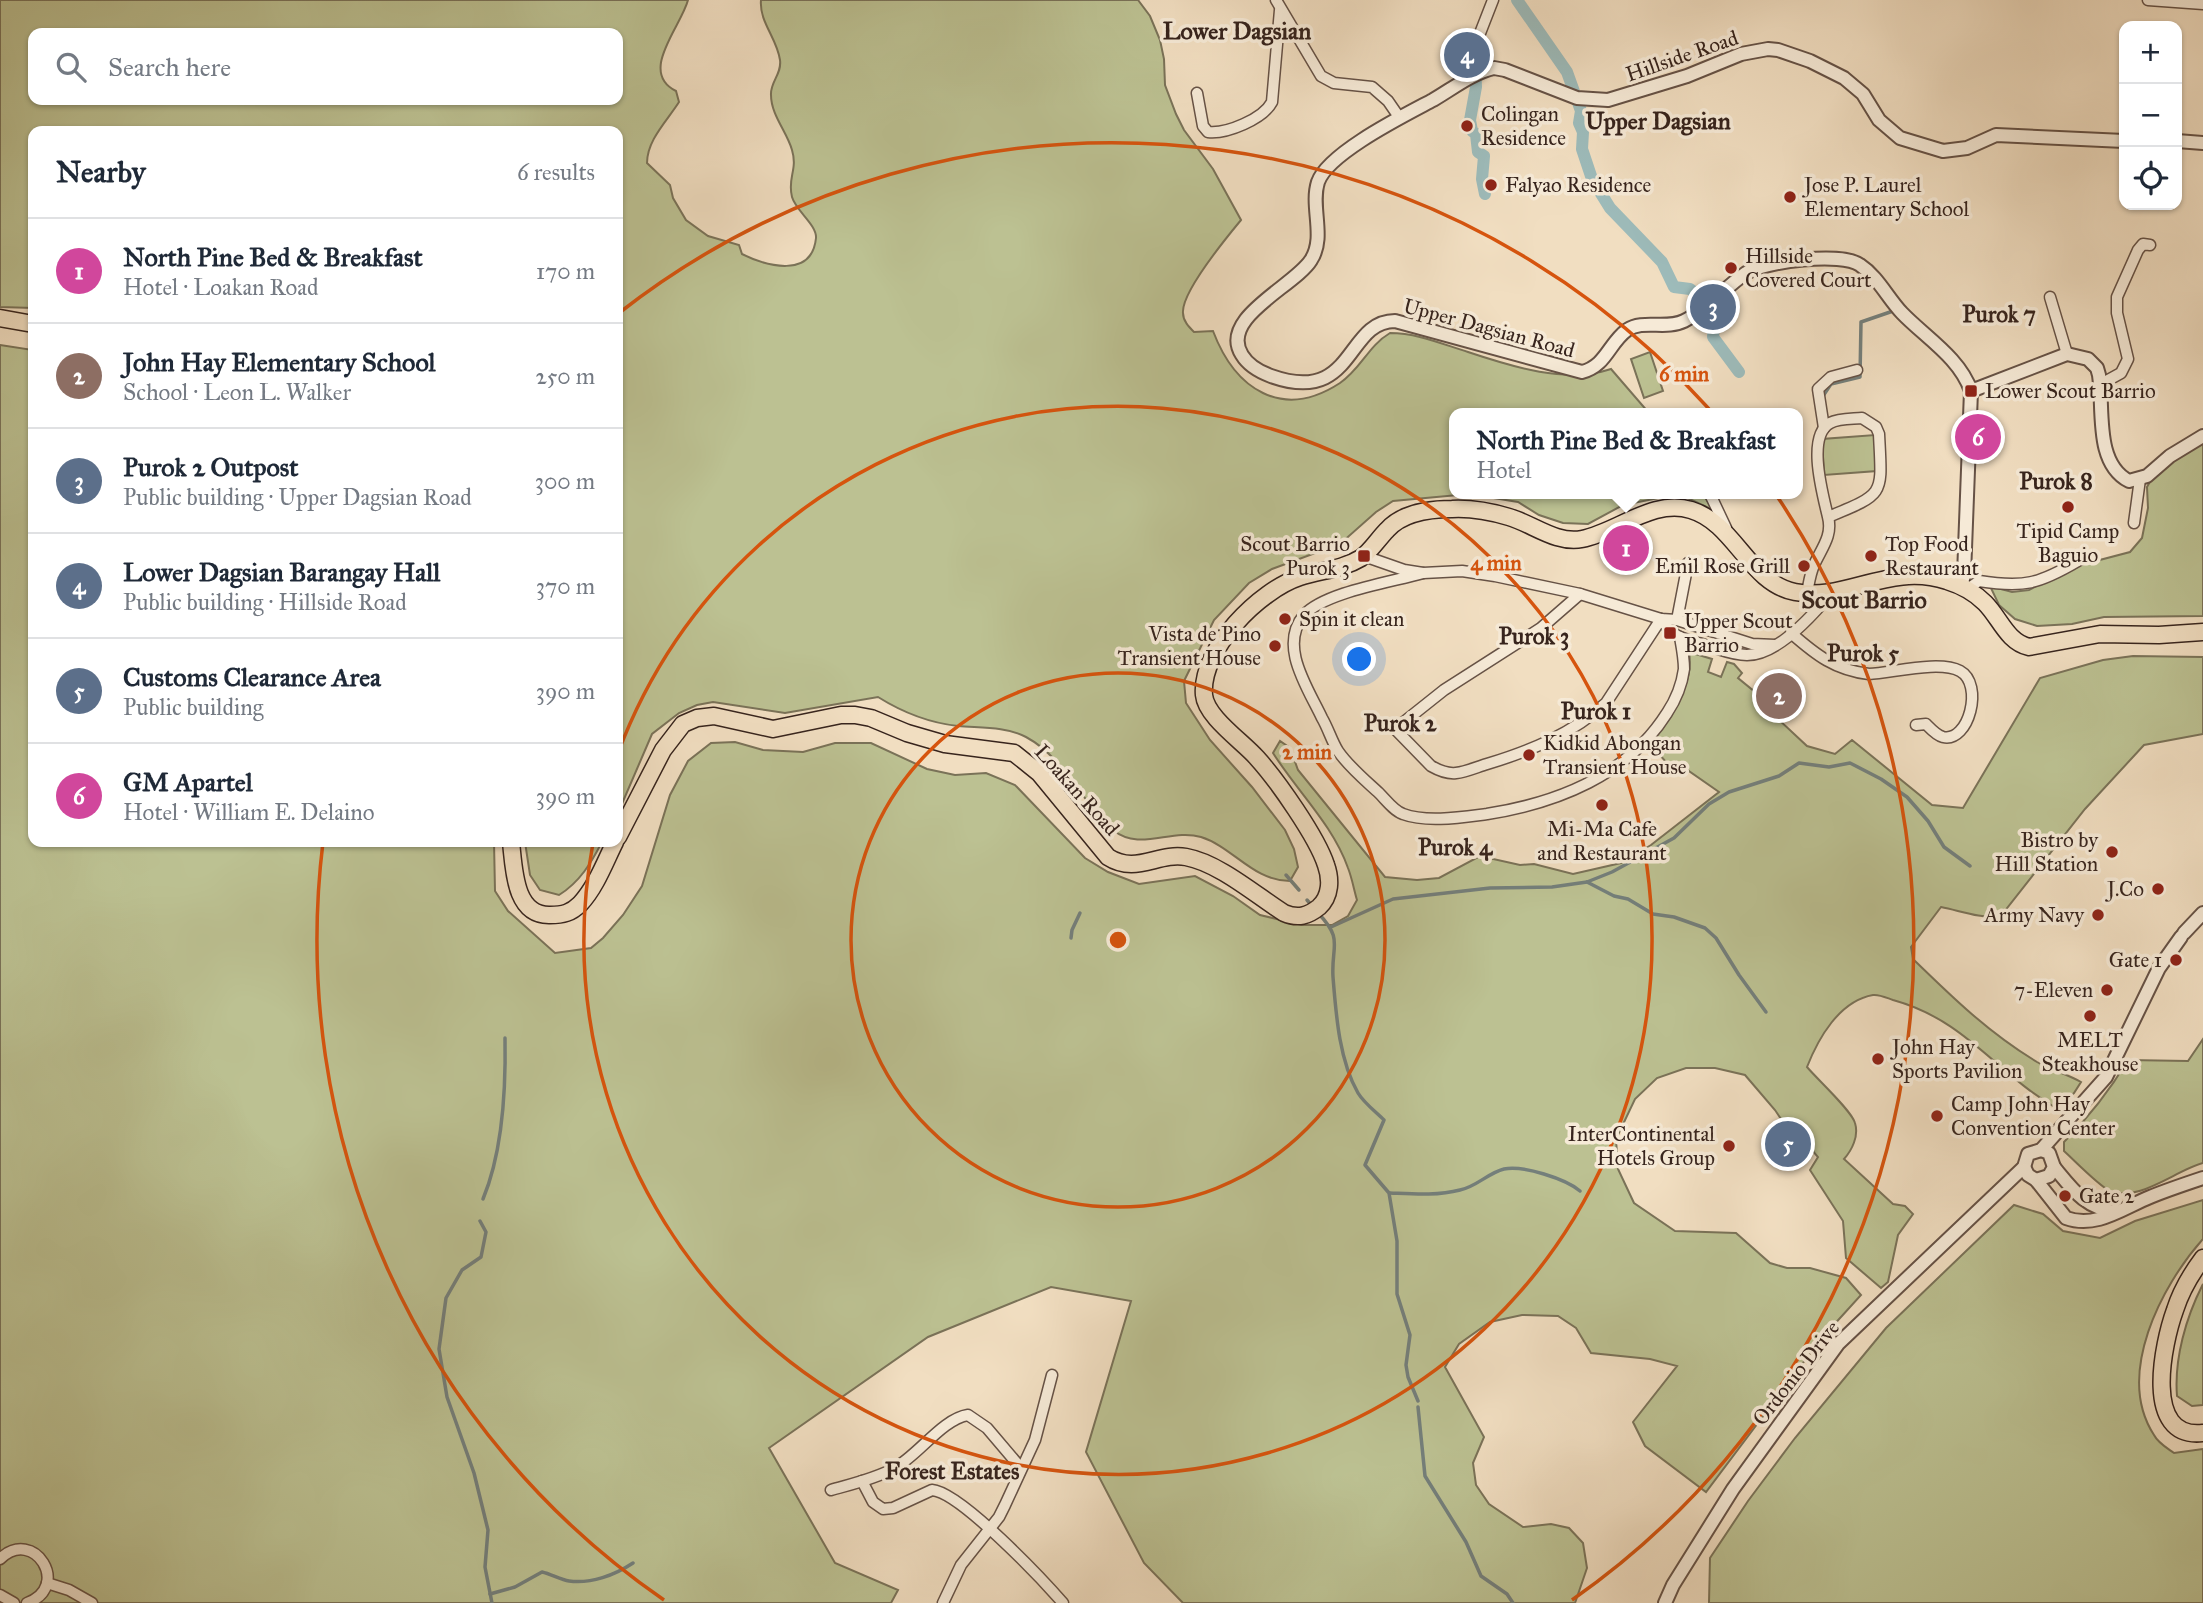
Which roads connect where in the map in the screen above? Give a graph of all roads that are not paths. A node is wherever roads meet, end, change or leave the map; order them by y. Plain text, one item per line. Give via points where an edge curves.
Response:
1 (1493, 0) edge
2 (2148, 0) edge
3 (2203, 4) edge
4 (1278, 5) edge
5 (1488, 69) junction
6 (1197, 93) dead end
7 (1399, 117) junction
8 (2119, 141) edge
9 (2182, 141) edge
10 (2203, 143) edge
11 (2150, 245) dead end
12 (2050, 298) dead end
13 (0, 318) edge
14 (28, 323) edge
15 (2067, 354) junction
16 (1857, 370) dead end
17 (2101, 384) junction
18 (1971, 391) junction
19 (1824, 428) junction
20 (2203, 436) edge
21 (2140, 479) junction
22 (1712, 499) edge
23 (1828, 517) junction
24 (2134, 523) dead end
25 (1731, 538) junction
26 (1364, 556) junction
27 (2078, 561) dead end
28 (1688, 563) dead end
29 (1423, 573) junction
30 (1964, 589) junction
31 (1833, 591) junction
32 (1807, 593) junction
33 (1580, 594) junction
34 (1661, 619) junction
35 (1677, 620) junction
36 (2203, 632) edge
37 (1791, 633) junction
38 (1680, 638) junction
39 (1775, 645) junction
40 (1916, 725) dead end
41 (623, 827) edge
42 (512, 847) edge
43 (612, 847) edge
44 (2203, 913) edge
45 (2041, 1150) junction
46 (2024, 1167) junction
47 (2054, 1167) junction
48 (2203, 1178) edge
49 (2036, 1180) junction
50 (2119, 1213) junction
51 (2203, 1258) edge
52 (1052, 1376) dead end
53 (2203, 1433) edge
54 (1021, 1468) junction
55 (862, 1481) junction
56 (831, 1490) dead end
57 (989, 1529) junction
58 (0, 1559) edge
59 (47, 1583) junction
60 (0, 1595) edge
61 (14, 1603) edge
62 (30, 1603) edge
63 (92, 1603) edge
64 (943, 1603) edge
65 (1063, 1603) edge
66 (1665, 1603) edge

1 - 5 street via 1477,41
2 - 3 street
4 - 6 street via 1272,102 1267,110 1220,132 1208,132
4 - 7 street via 1321,76 1334,83 1372,87
5 - 7 street
5 - 8 street, Hillside Road via 1505,70 1577,97 1608,100 1741,54 1778,50 1844,78 1863,94 1890,131 1943,151 1967,148 1996,135
7 - 18 street, Upper Dagsian Road via 1321,175 1312,260 1258,306 1239,331 1239,351 1253,367 1285,380 1330,377 1374,327 1395,321 1582,372 1594,369 1632,327 1680,323 1748,272 1833,257 1859,264 1871,275 1900,311 1960,369
9 - 10 street
11 - 17 street via 2143,244 2138,250 2117,296 2128,359 2121,373
12 - 15 street
13 - 14 main road
15 - 17 street via 2093,362
15 - 18 street
16 - 19 street via 1830,377 1818,389
17 - 21 street via 2110,462 2121,477
18 - 30 street
19 - 23 street via 1819,433 1818,450
19 - 23 street via 1837,420 1862,418 1876,427 1881,477 1874,496
20 - 21 street
21 - 24 street
22 - 25 street
23 - 32 street via 1830,531
25 - 26 main road, Loakan Road via 1707,517 1679,507 1650,512 1581,539 1562,539 1485,511 1453,509 1395,522
25 - 32 main road, Loakan Road via 1775,584
26 - 29 street
26 - 41 main road, Loakan Road via 1337,569 1301,576 1266,593 1242,615 1214,653 1205,685 1204,697 1212,713 1258,758 1327,867 1328,894 1315,910 1301,917 1284,914 1211,866 1185,857 1118,863 1024,758 1001,749 945,744 855,715 773,729 713,716 683,724 663,750
27 - 30 street via 2032,583 1979,581
28 - 35 street
29 - 33 street via 1462,571
29 - 38 street via 1312,607 1299,622 1294,642 1299,670 1336,749 1404,814 1467,818 1512,810 1558,796 1604,774 1648,740 1671,707 1684,670
30 - 31 main road, Loakan Road via 1944,580 1910,575
30 - 36 main road, Loakan Road via 1986,604 2015,641 2029,647 2100,634
31 - 32 main road, Loakan Road
31 - 37 street
33 - 34 street
33 - 34 street via 1541,628 1444,690 1395,729 1431,766 1455,774 1537,747 1606,703
34 - 35 street
34 - 38 street via 1670,633
35 - 39 street via 1752,645
37 - 39 street
37 - 40 street via 1826,662 1858,673 1941,668 1967,677 1973,697 1961,730 1946,738 1926,724
38 - 39 street via 1744,656
42 - 43 main road via 523,902 541,915 564,915 582,902
44 - 45 street, Ordonio Drive via 2159,968 2106,1077
45 - 46 street, Ordonio Drive via 2028,1154
45 - 47 street via 2049,1153
46 - 49 street
46 - 66 street, Ordonio Drive via 1838,1344 1733,1489
47 - 49 street via 2046,1178
47 - 50 street via 2093,1207
48 - 50 street
49 - 50 street via 2066,1218 2086,1222
51 - 53 main road via 2175,1309 2161,1381 2165,1408 2174,1424 2191,1434
52 - 54 street via 1041,1423
54 - 55 street via 987,1428 968,1415 952,1421 894,1469
54 - 57 street
55 - 56 street
55 - 57 street via 873,1502 883,1509 940,1491
57 - 64 street via 961,1565
57 - 65 street
58 - 59 street via 11,1551 30,1551 45,1563
59 - 62 street
59 - 63 street
60 - 61 street

